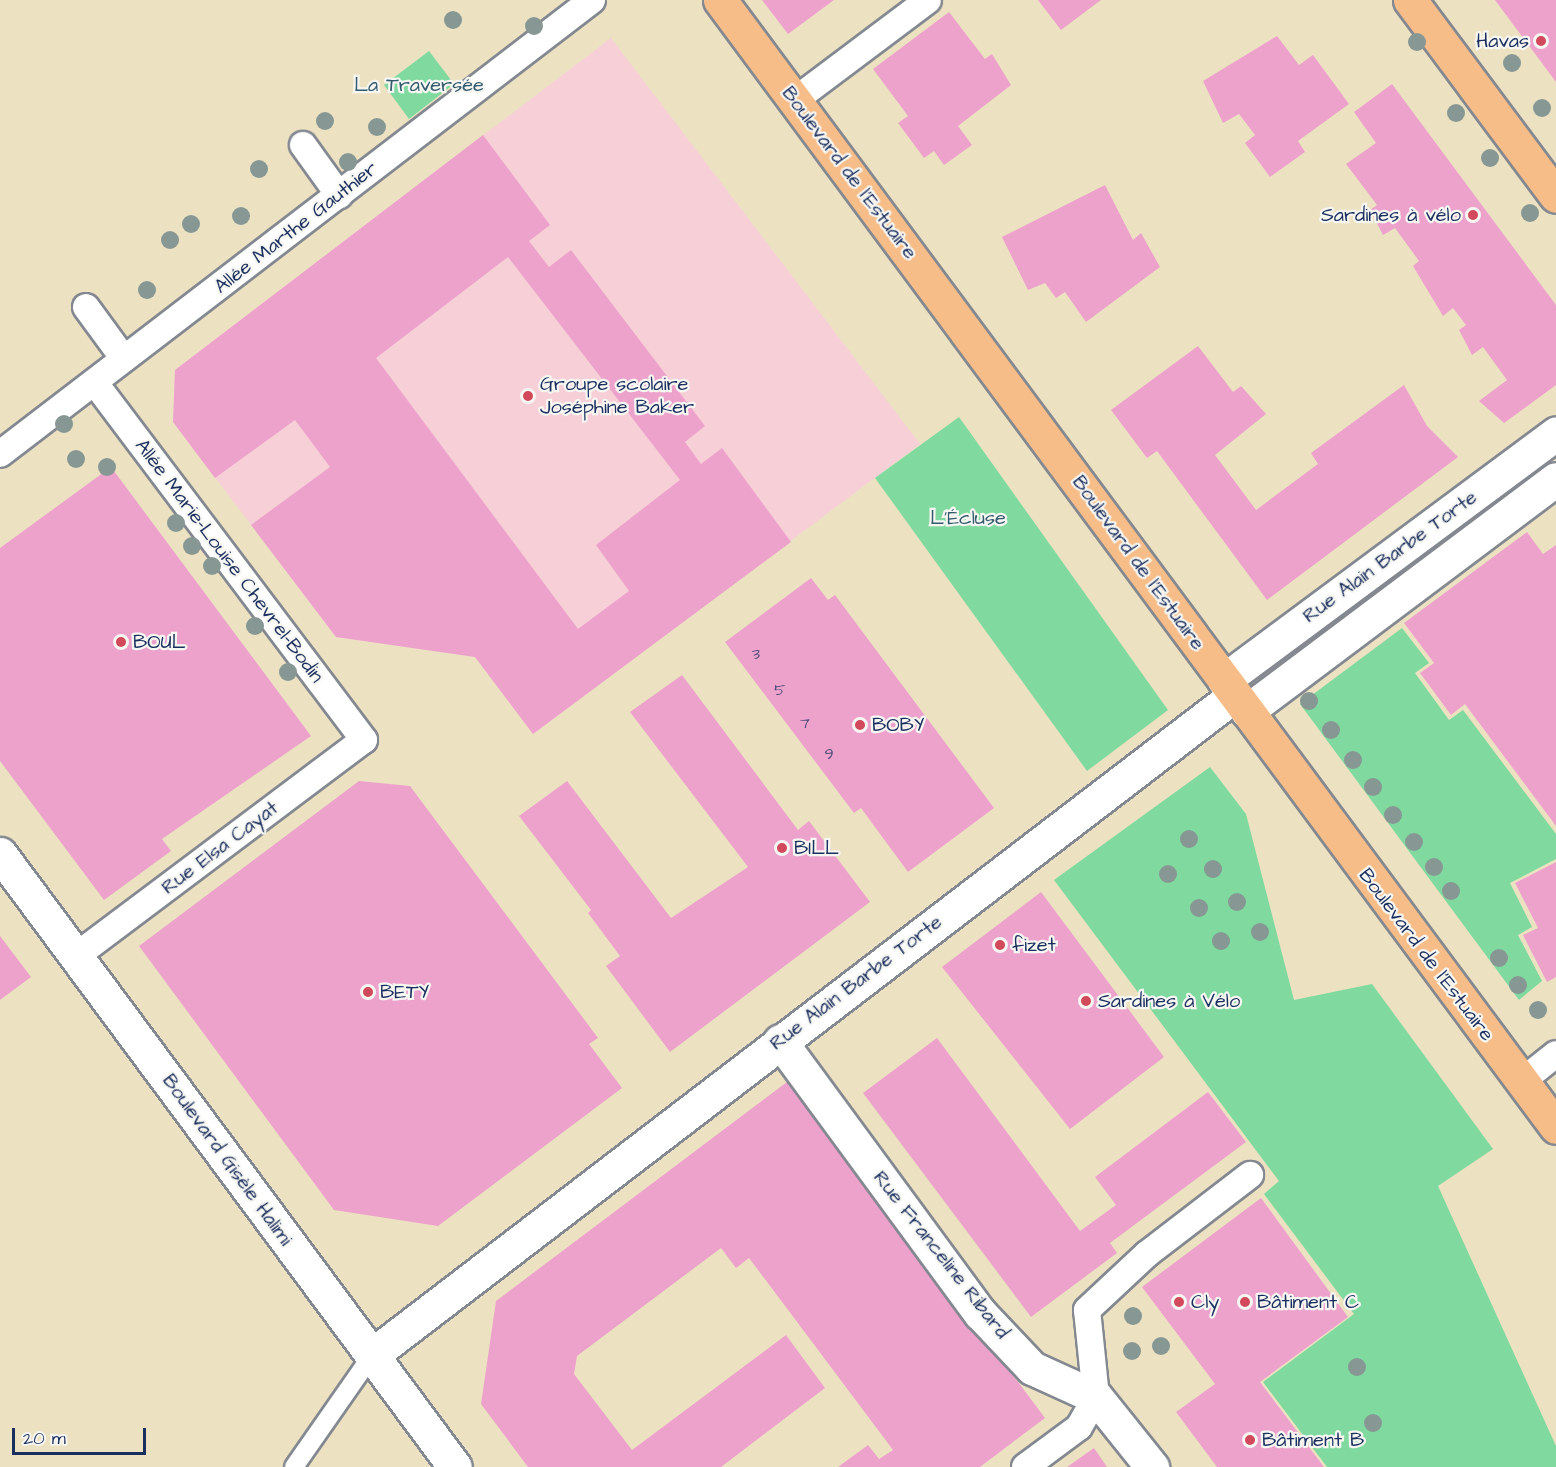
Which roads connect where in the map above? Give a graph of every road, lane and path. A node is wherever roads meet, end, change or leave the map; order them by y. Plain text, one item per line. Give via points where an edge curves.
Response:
1 (592, 0) edge
2 (720, 0) edge
3 (928, 0) edge
4 (1410, 0) edge
5 (795, 100) junction
6 (303, 145) dead end
7 (339, 195) junction
8 (1556, 196) edge
9 (86, 307) dead end
10 (124, 359) junction
11 (94, 382) junction
12 (1556, 433) edge
13 (0, 453) edge
14 (1508, 470) junction
15 (1556, 479) edge
16 (1530, 499) junction
17 (1235, 695) junction
18 (364, 740) joint
19 (0, 854) edge
20 (76, 956) junction
21 (780, 1041) junction
22 (1556, 1054) edge
23 (1522, 1081) junction
24 (1556, 1127) edge
25 (1250, 1175) dead end
26 (372, 1355) junction
27 (1096, 1397) junction
28 (294, 1467) edge
29 (454, 1467) edge
30 (1024, 1467) edge
31 (1152, 1467) edge

1 - 7 street, Allée Marthe Gauthier
2 - 5 main road, Boulevard de l'Estuaire
3 - 5 street
4 - 8 main road
5 - 17 main road, Boulevard de l'Estuaire
6 - 7 street
7 - 10 street, Allée Marthe Gauthier
9 - 10 street
10 - 11 street, Allée Marthe Gauthier
11 - 13 street, Allée Marthe Gauthier
11 - 18 street, Allée Marie-Louise Chevrel-Bodin
12 - 14 street, Rue Alain Barbe Torte
14 - 16 lane
14 - 17 street, Rue Alain Barbe Torte
15 - 16 street, Rue Alain Barbe Torte
16 - 17 street, Rue Alain Barbe Torte
17 - 21 street, Rue Alain Barbe Torte
17 - 23 main road, Boulevard de l'Estuaire
18 - 20 street, Rue Elsa Cayat
19 - 20 street, Boulevard Gisèle Halimi
20 - 26 street, Boulevard Gisèle Halimi
21 - 26 street, Rue Alain Barbe Torte
21 - 27 street, Rue Franceline Ribard via 980,1313 1032,1368
22 - 23 street
23 - 24 main road, Boulevard de l'Estuaire
25 - 27 street via 1147,1254 1087,1310
26 - 28 lane
26 - 29 street, Boulevard Gisèle Halimi
27 - 30 street via 1079,1427
27 - 31 street, Rue Franceline Ribard

